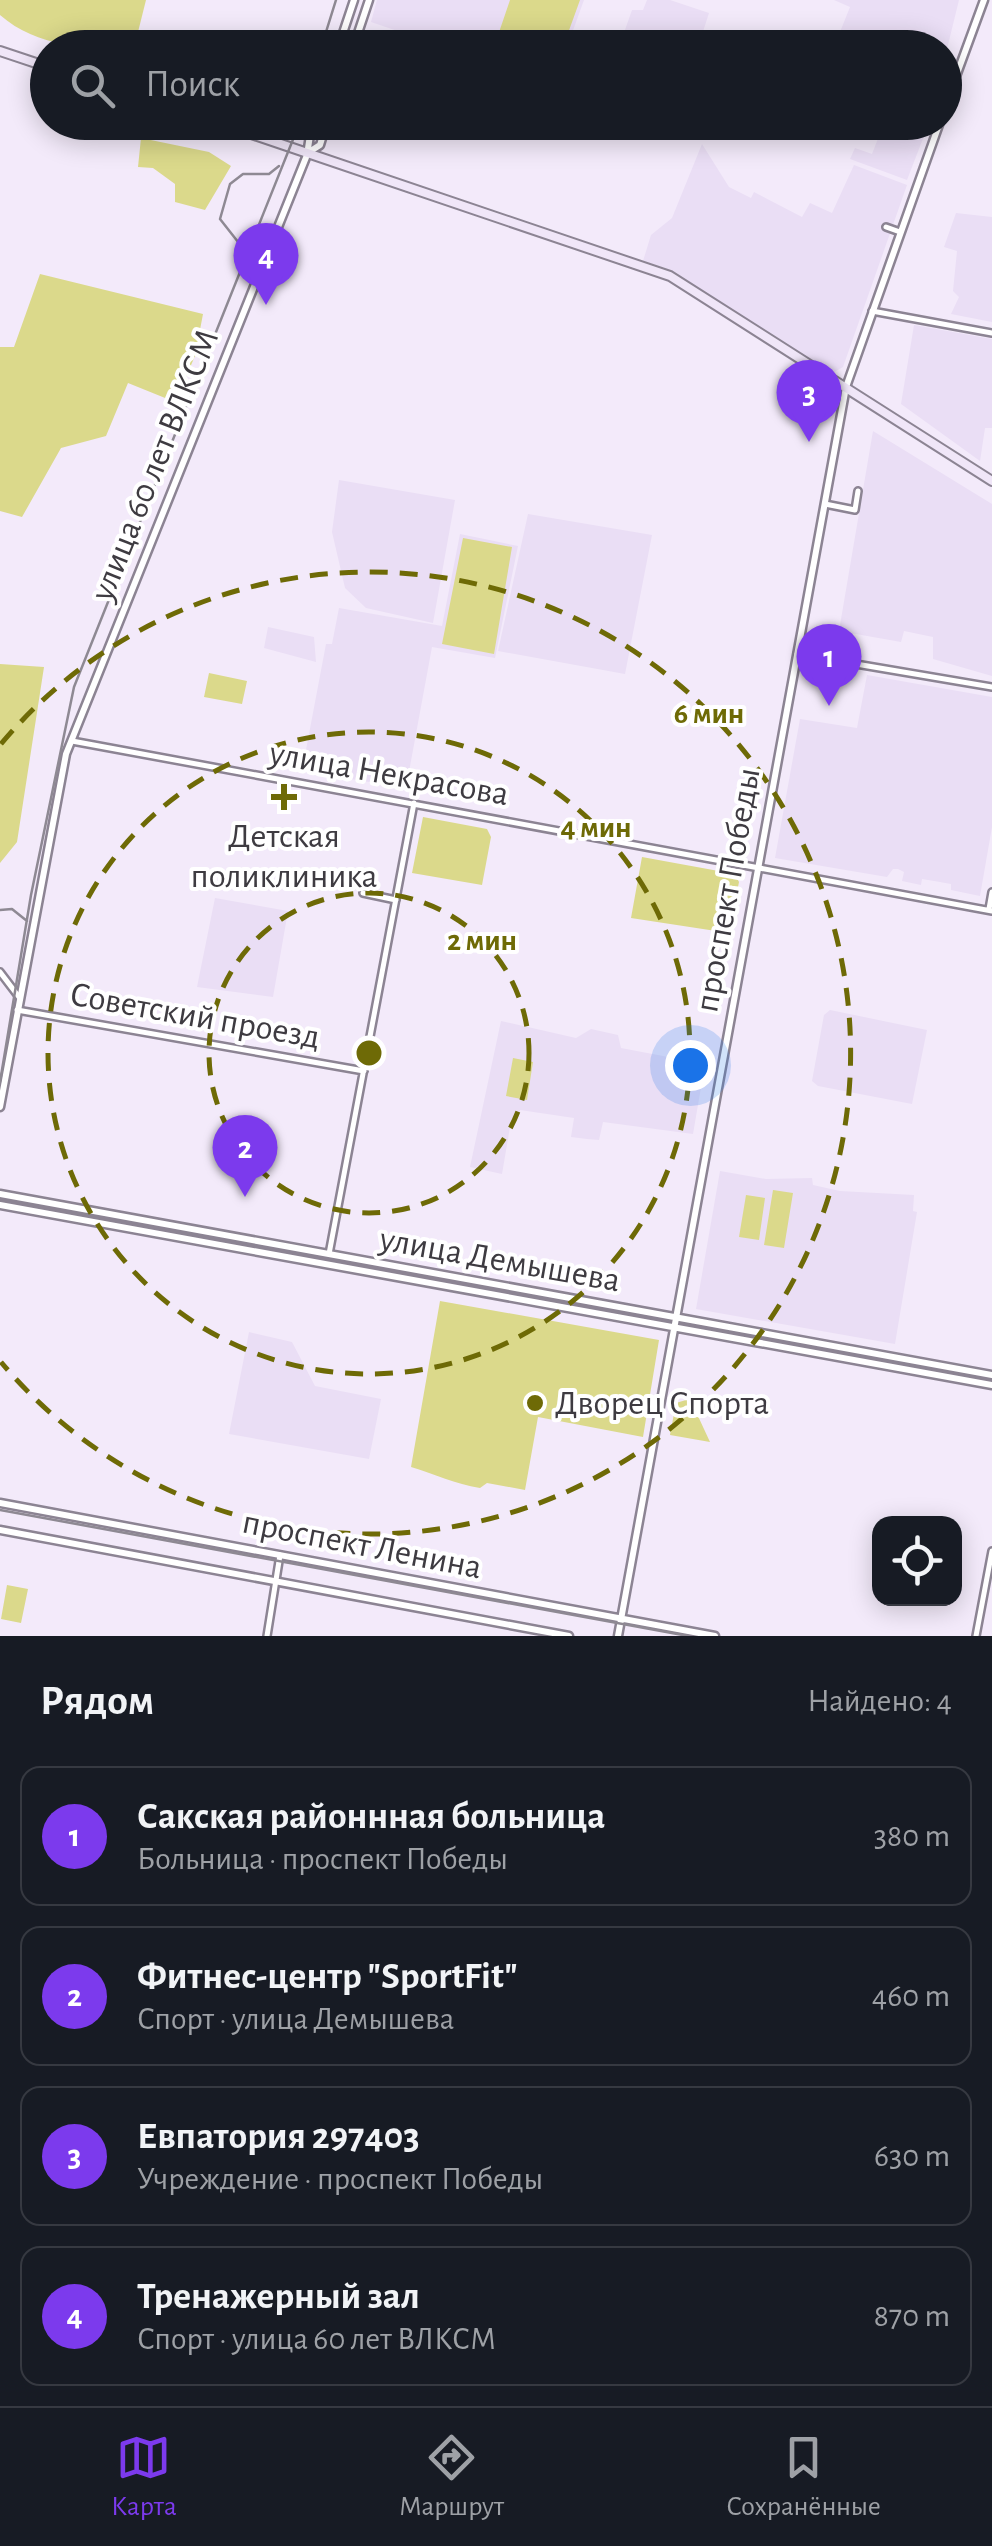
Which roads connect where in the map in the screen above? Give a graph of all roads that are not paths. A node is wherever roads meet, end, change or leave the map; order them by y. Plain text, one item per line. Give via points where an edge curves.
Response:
1 (354, 0) edge
2 (369, 0) edge
3 (984, 0) edge
4 (344, 30) edge
5 (359, 30) edge
6 (0, 52) edge
7 (962, 60) edge
8 (30, 61) edge
9 (269, 140) edge
10 (310, 140) edge
11 (322, 140) edge
12 (933, 140) edge
13 (308, 153) junction
14 (886, 227) dead end
15 (900, 232) junction
16 (872, 310) junction
17 (992, 333) edge
18 (846, 388) junction
19 (992, 481) edge
20 (858, 491) dead end
21 (824, 504) junction
22 (797, 654) junction
23 (992, 686) edge
24 (72, 742) junction
25 (414, 803) junction
26 (758, 866) junction
27 (992, 892) edge
28 (363, 893) dead end
29 (396, 900) junction
30 (991, 910) edge
31 (0, 972) edge
32 (19, 997) junction
33 (17, 1010) junction
34 (365, 1072) junction
35 (0, 1107) edge
36 (0, 1194) edge
37 (0, 1205) edge
38 (80, 1209) junction
39 (78, 1219) junction
40 (329, 1254) junction
41 (329, 1265) junction
42 (677, 1318) junction
43 (674, 1329) junction
44 (992, 1374) edge
45 (992, 1385) edge
46 (0, 1503) edge
47 (0, 1530) edge
48 (992, 1551) edge
49 (280, 1555) junction
50 (276, 1581) junction
51 (621, 1618) junction
52 (266, 1636) edge
53 (569, 1636) edge
54 (618, 1636) edge
55 (715, 1636) edge
56 (976, 1636) edge

1 - 4 street
2 - 5 street
3 - 7 street
6 - 8 main road
9 - 13 main road
10 - 13 street, улица 60 лет ВЛКСМ
11 - 13 street, улица 60 лет ВЛКСМ
12 - 15 street, проспект Победы
13 - 18 main road via 670,276
13 - 24 street, улица 60 лет ВЛКСМ
14 - 15 street
15 - 16 street, проспект Победы
16 - 17 street
16 - 18 street, проспект Победы
18 - 19 main road
18 - 21 street, проспект Победы
20 - 21 street via 855,510
21 - 22 street, проспект Победы
22 - 23 street
22 - 26 street, проспект Победы
24 - 25 street, улица Некрасова
24 - 32 street, улица 60 лет ВЛКСМ
25 - 26 street, улица Некрасова
25 - 29 street
26 - 30 street, улица Некрасова
26 - 42 street, проспект Победы
27 - 30 street
28 - 29 street
29 - 34 street
31 - 32 street
32 - 33 street, улица 60 лет ВЛКСМ
33 - 34 street, Советский проезд
33 - 35 street, улица 60 лет ВЛКСМ
34 - 40 street
36 - 38 street, улица Демышева
37 - 39 street, улица Демышева
38 - 39 street
38 - 40 street, улица Демышева
39 - 41 street, улица Демышева
40 - 41 street
40 - 42 street, улица Демышева
41 - 43 street, улица Демышева
42 - 43 street, проспект Победы
42 - 44 street, улица Демышева
43 - 45 street, улица Демышева
43 - 51 street, проспект Победы
46 - 49 street, проспект Ленина
47 - 50 street, проспект Ленина
48 - 56 street
49 - 50 street
49 - 51 street, проспект Ленина
50 - 52 street
50 - 53 street, проспект Ленина
51 - 54 street, проспект Победы
51 - 55 street, проспект Ленина

